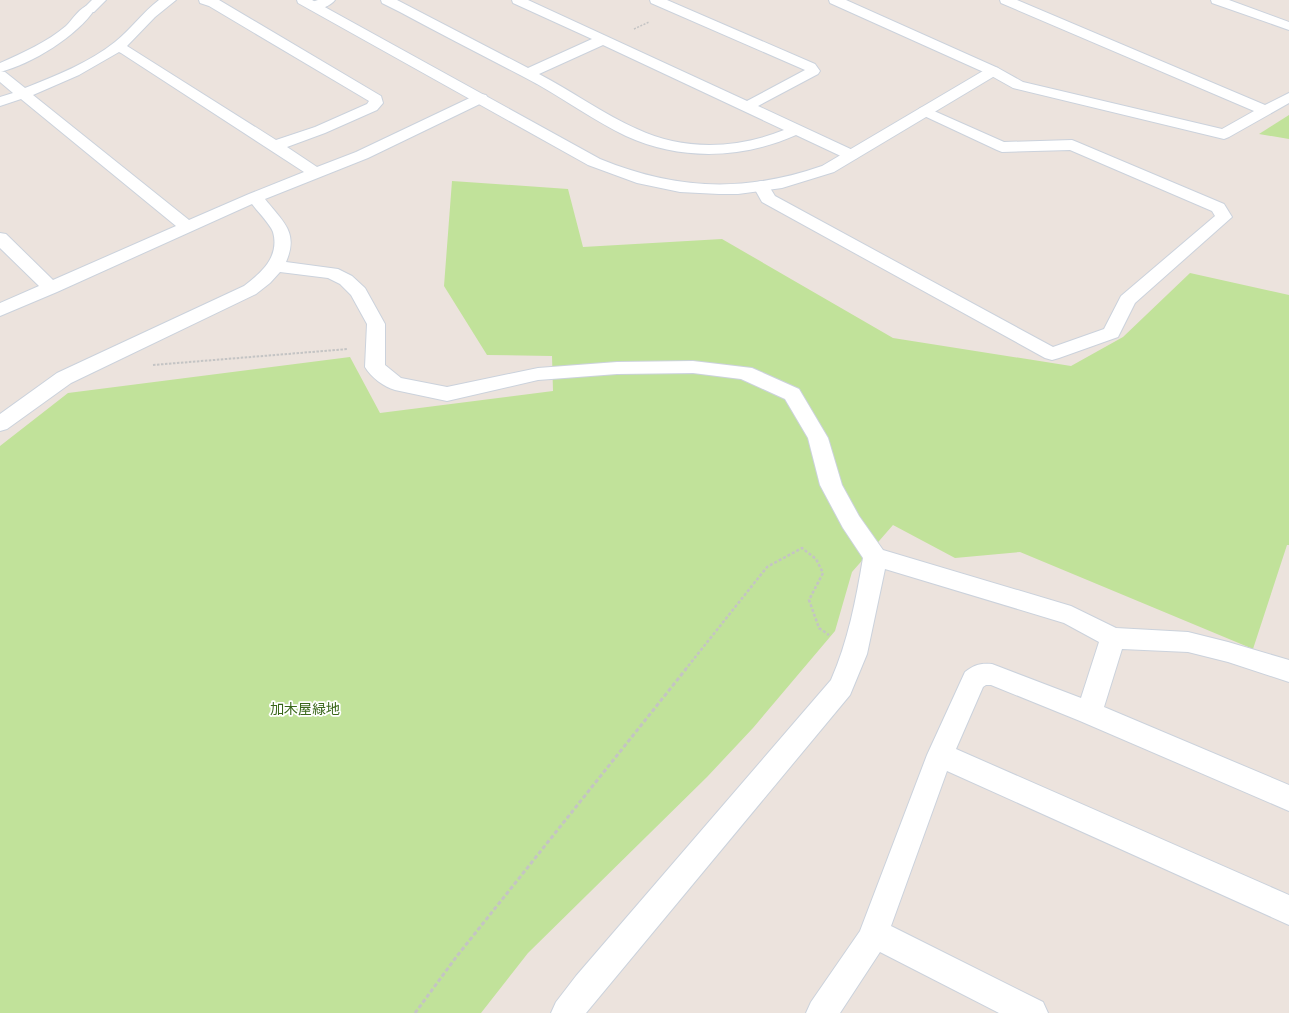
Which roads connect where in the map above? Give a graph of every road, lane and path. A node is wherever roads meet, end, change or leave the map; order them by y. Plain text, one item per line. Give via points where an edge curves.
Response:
1 (100, 0) edge
2 (170, 0) edge
3 (205, 0) edge
4 (329, 0) edge
5 (387, 0) edge
6 (518, 0) edge
7 (656, 0) edge
8 (835, 0) edge
9 (1006, 0) edge
10 (1217, 0) edge
11 (309, 3) edge
12 (91, 5) edge
13 (677, 10) junction
14 (1289, 26) edge
15 (604, 40) junction
16 (117, 47) junction
17 (0, 68) edge
18 (993, 71) junction
19 (527, 74) junction
20 (0, 75) edge
21 (24, 94) junction
22 (1289, 97) edge
23 (481, 98) junction
24 (0, 102) edge
25 (746, 107) junction
26 (1265, 110) junction
27 (925, 111) junction
28 (796, 130) junction
29 (275, 146) junction
30 (851, 155) junction
31 (316, 173) junction
32 (761, 186) junction
33 (255, 197) junction
34 (186, 226) junction
35 (0, 238) edge
36 (276, 266) junction
37 (51, 288) junction
38 (0, 310) edge
39 (376, 346) junction
40 (145, 366) dead end
41 (0, 424) edge
42 (875, 557) junction
43 (1113, 638) junction
44 (855, 654) junction
45 (1289, 671) edge
46 (1089, 713) junction
47 (940, 755) junction
48 (1289, 798) edge
49 (1289, 910) edge
50 (874, 933) junction
51 (415, 1013) edge
52 (567, 1013) edge
53 (822, 1013) edge
54 (1032, 1013) edge

1 - 12 street
2 - 16 street via 160,4
3 - 29 street via 376,99 372,107
4 - 11 street
5 - 19 street
6 - 15 street
7 - 13 street
8 - 18 street
9 - 26 street
10 - 14 street
11 - 23 street
12 - 17 street via 74,25 55,40
13 - 15 path
13 - 25 street via 810,67 813,71
15 - 19 street
15 - 25 street
16 - 21 street via 57,81
16 - 29 street via 126,50
18 - 26 street via 1018,85 1224,134
18 - 27 street
19 - 28 street via 634,134 660,144 693,149 745,148 776,140
20 - 21 street
21 - 24 street
21 - 34 street
22 - 26 street
23 - 31 street via 362,155
23 - 32 street via 594,162 625,174 658,183 687,187 725,189
25 - 28 street
27 - 30 street
27 - 32 street via 1002,147 1072,146 1218,208 1224,217 1127,300 1111,332 1052,354 768,200
28 - 30 street
29 - 31 street
30 - 32 street via 828,169
31 - 33 street
33 - 34 street
33 - 36 street via 281,231 283,249
34 - 37 street
35 - 37 street
36 - 39 street via 332,273 346,280 360,292 376,324
36 - 41 street via 250,290 64,378
37 - 38 street
39 - 40 path
39 - 42 street via 374,367 395,383 447,394 538,374 617,368 693,367 745,373 792,394 818,438 831,485 851,522
42 - 43 street via 1071,616
42 - 44 street
43 - 45 street via 1188,642
43 - 46 street
44 - 51 path via 819,628 809,600 823,573 816,559 802,548 767,567 457,956
44 - 52 street via 841,687
46 - 47 street via 992,674 981,674 974,680
46 - 48 street
47 - 49 street
47 - 50 street
50 - 53 street
50 - 54 street

